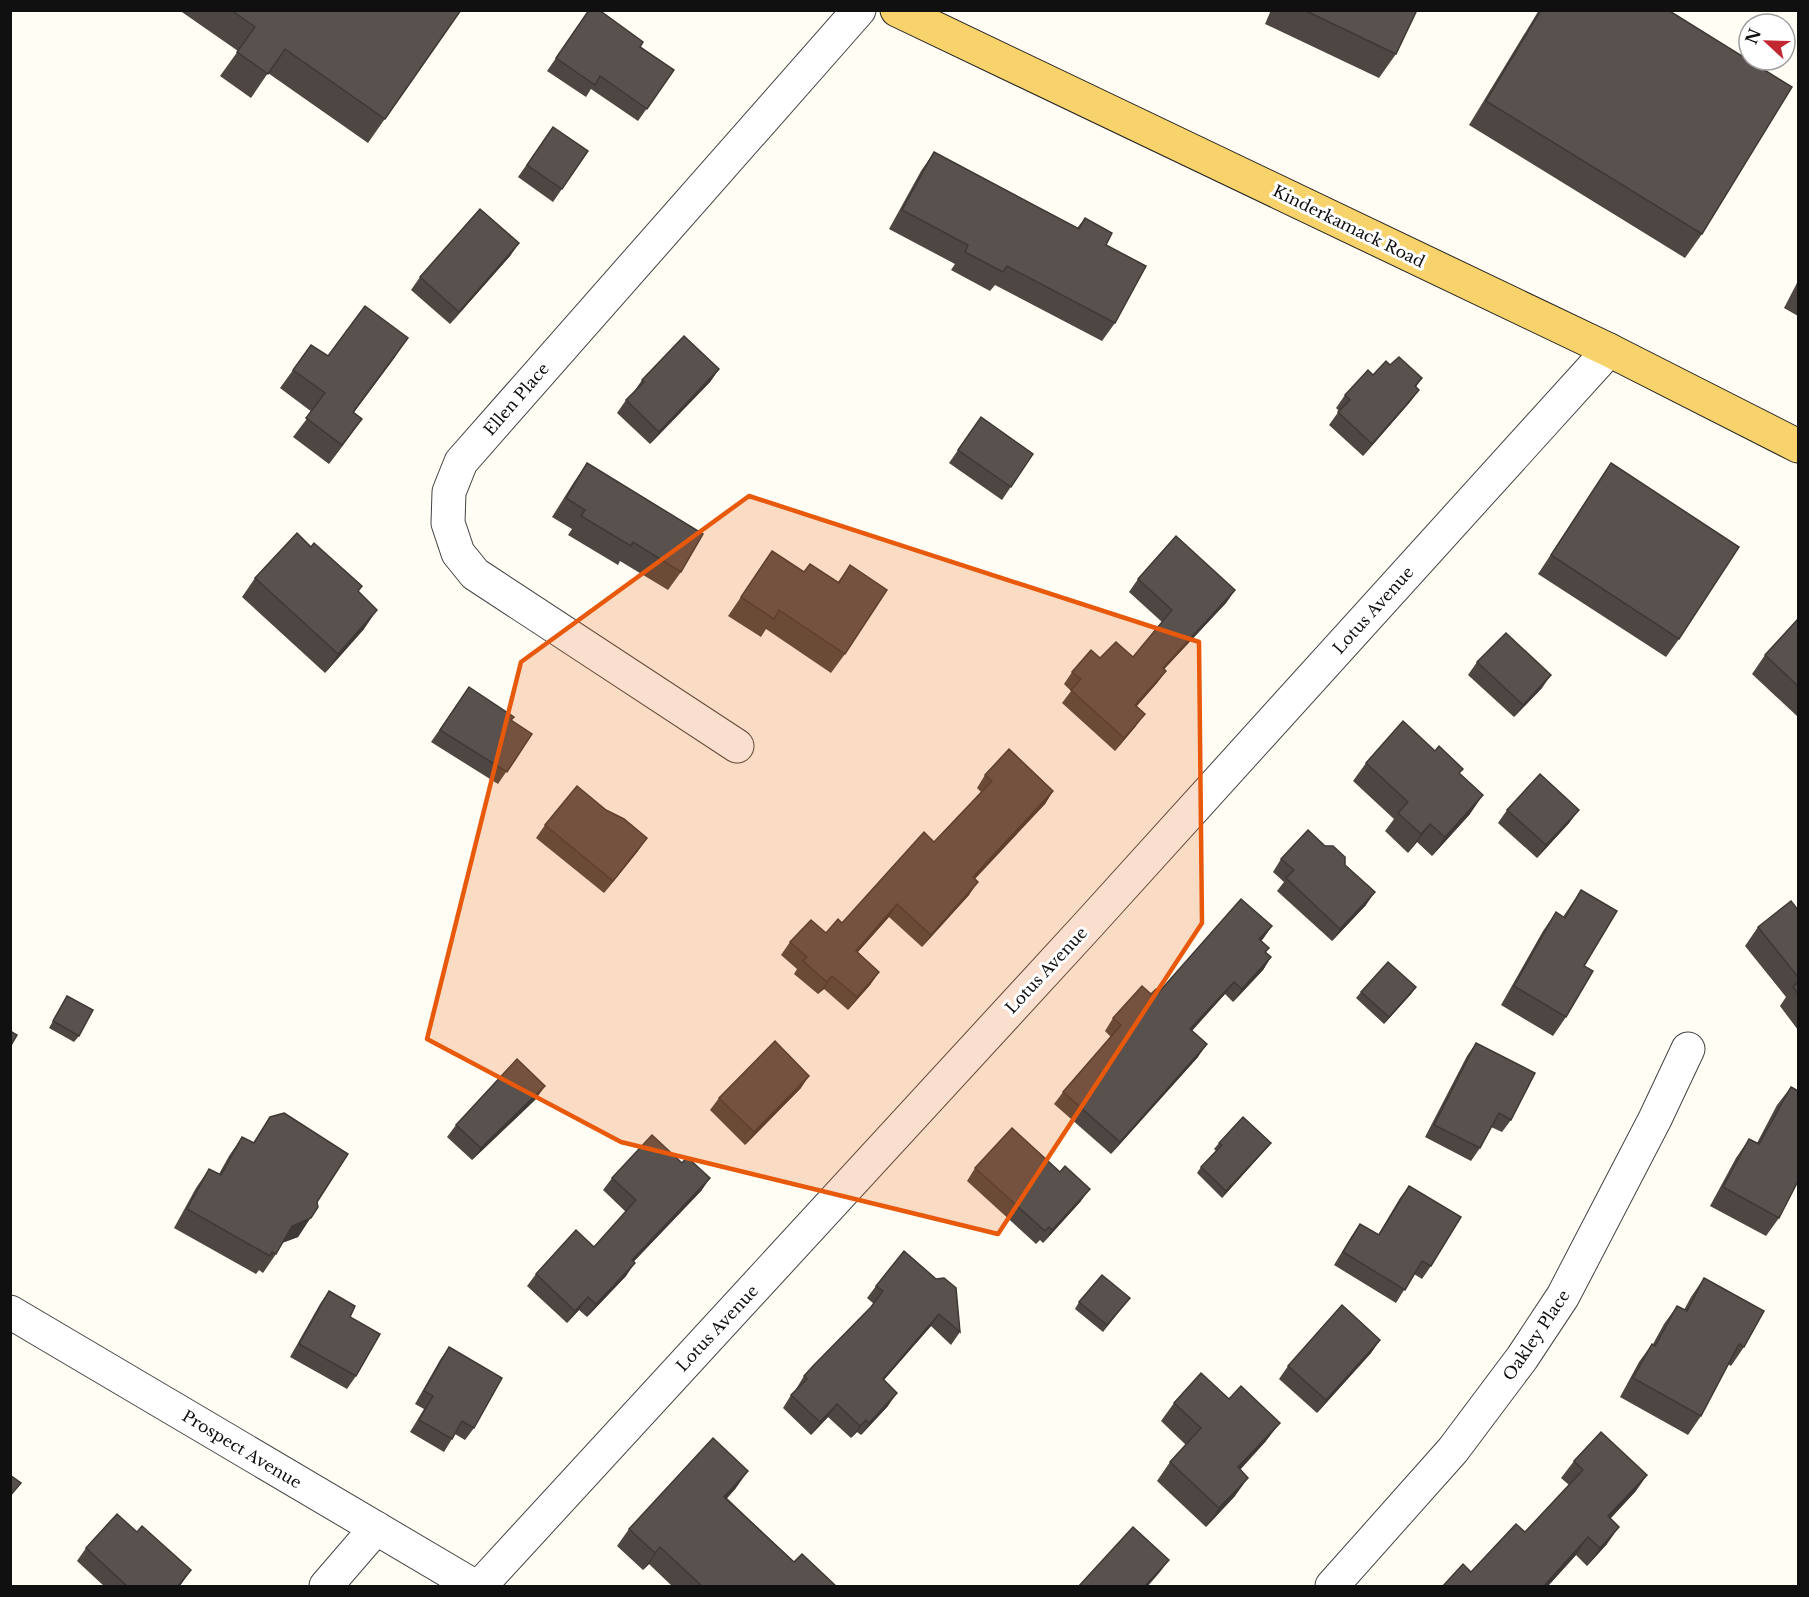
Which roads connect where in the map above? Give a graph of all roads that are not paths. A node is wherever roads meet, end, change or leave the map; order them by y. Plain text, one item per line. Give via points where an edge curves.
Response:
1 (859, 10) edge
2 (897, 10) edge
3 (1609, 350) junction
4 (1798, 446) edge
5 (737, 746) dead end
6 (1688, 1049) dead end
7 (10, 1312) edge
8 (376, 1528) junction
9 (326, 1587) edge
10 (474, 1587) edge
11 (480, 1587) edge
12 (1332, 1587) edge

1 - 5 street, Ellen Place via 461,462 449,492 448,523 458,553 476,574
2 - 3 main road, Kinderkamack Road
3 - 4 main road, Kinderkamack Road
3 - 11 street, Lotus Avenue via 1081,933
6 - 12 street, Oakley Place via 1563,1296 1534,1340 1453,1450
7 - 8 street, Prospect Avenue
8 - 9 street
8 - 10 street, Prospect Avenue

